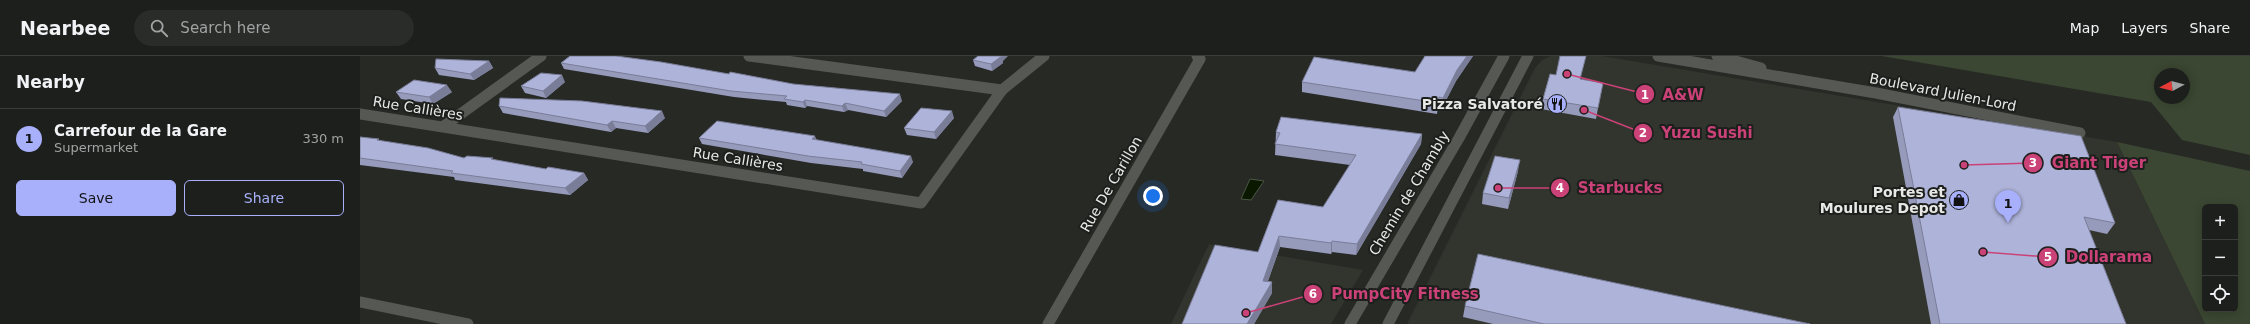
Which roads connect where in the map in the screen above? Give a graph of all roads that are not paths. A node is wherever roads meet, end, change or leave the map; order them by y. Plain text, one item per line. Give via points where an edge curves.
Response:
1 (541, 56) edge
2 (749, 56) edge
3 (1044, 56) edge
4 (1504, 56) edge
5 (1528, 56) edge
6 (1658, 56) edge
7 (1717, 56) edge
8 (1198, 57) edge
9 (1800, 79) junction
10 (1002, 90) junction
11 (360, 114) edge
12 (444, 126) junction
13 (2080, 133) dead end
14 (360, 302) edge
15 (468, 324) edge
16 (1048, 324) edge
17 (1350, 324) edge
18 (1388, 324) edge

1 - 12 street
2 - 10 street
3 - 10 street, Rue Callières
4 - 17 street, Chemin de Chambly
5 - 18 street
6 - 9 street, Boulevard Julien-Lord
7 - 9 street, Boulevard Julien-Lord
8 - 16 street, Rue De Carillon
9 - 13 street, Boulevard Julien-Lord
10 - 12 street, Rue Callières via 921,203
11 - 12 street, Rue Callières
14 - 15 street

